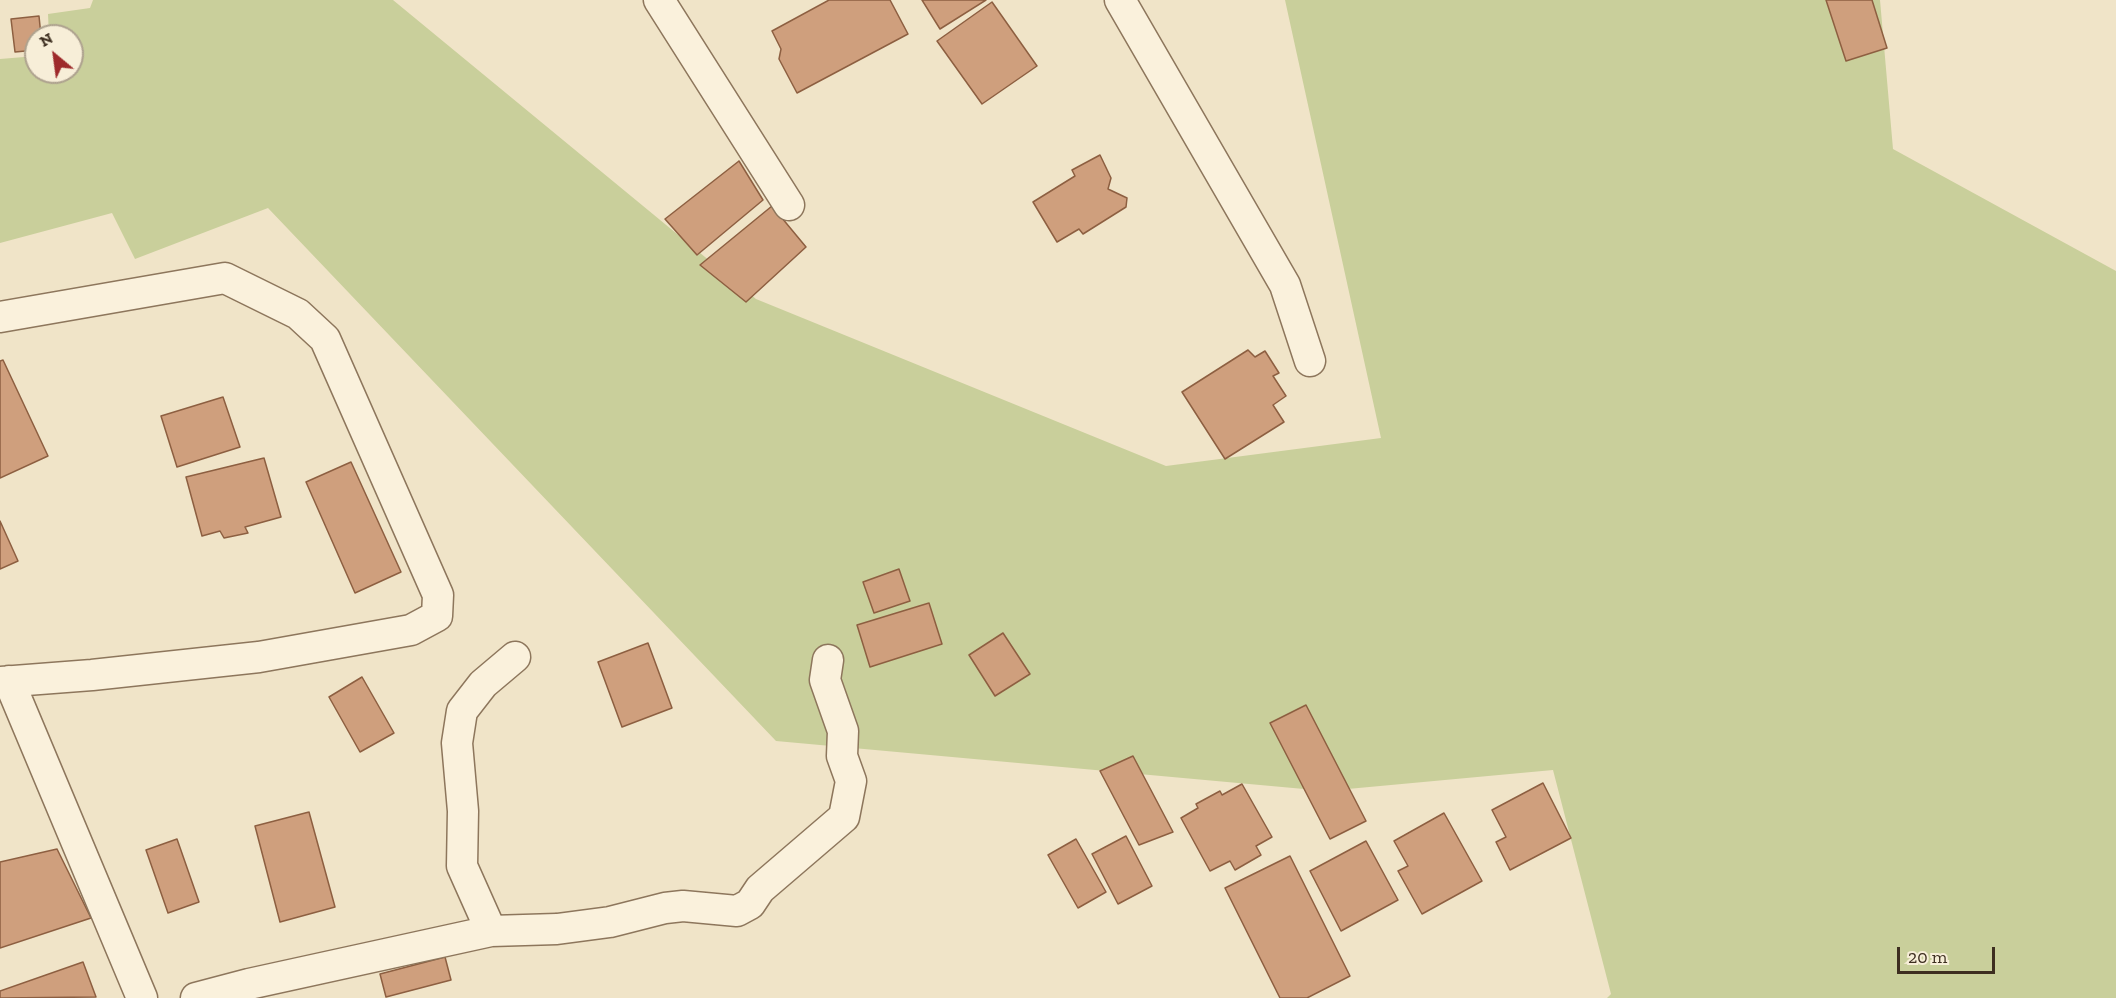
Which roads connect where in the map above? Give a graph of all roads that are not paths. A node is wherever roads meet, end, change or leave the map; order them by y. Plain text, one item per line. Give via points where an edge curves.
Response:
1 (659, 0) edge
2 (1120, 0) edge
3 (789, 205) dead end
4 (0, 316) edge
5 (1310, 361) dead end
6 (515, 657) dead end
7 (828, 660) dead end
8 (4, 682) edge
9 (491, 931) junction
10 (142, 998) edge
11 (196, 998) edge

1 - 3 street
2 - 5 street via 1285,285
4 - 8 street via 225,278 298,314 325,339 438,595 437,616 411,630 259,657
6 - 9 street via 483,684 462,711 457,743 463,811 462,866
7 - 9 street via 825,680 843,731 842,756 851,781 844,817 760,889 750,904 737,911 683,906 599,924
8 - 10 street
9 - 11 street

